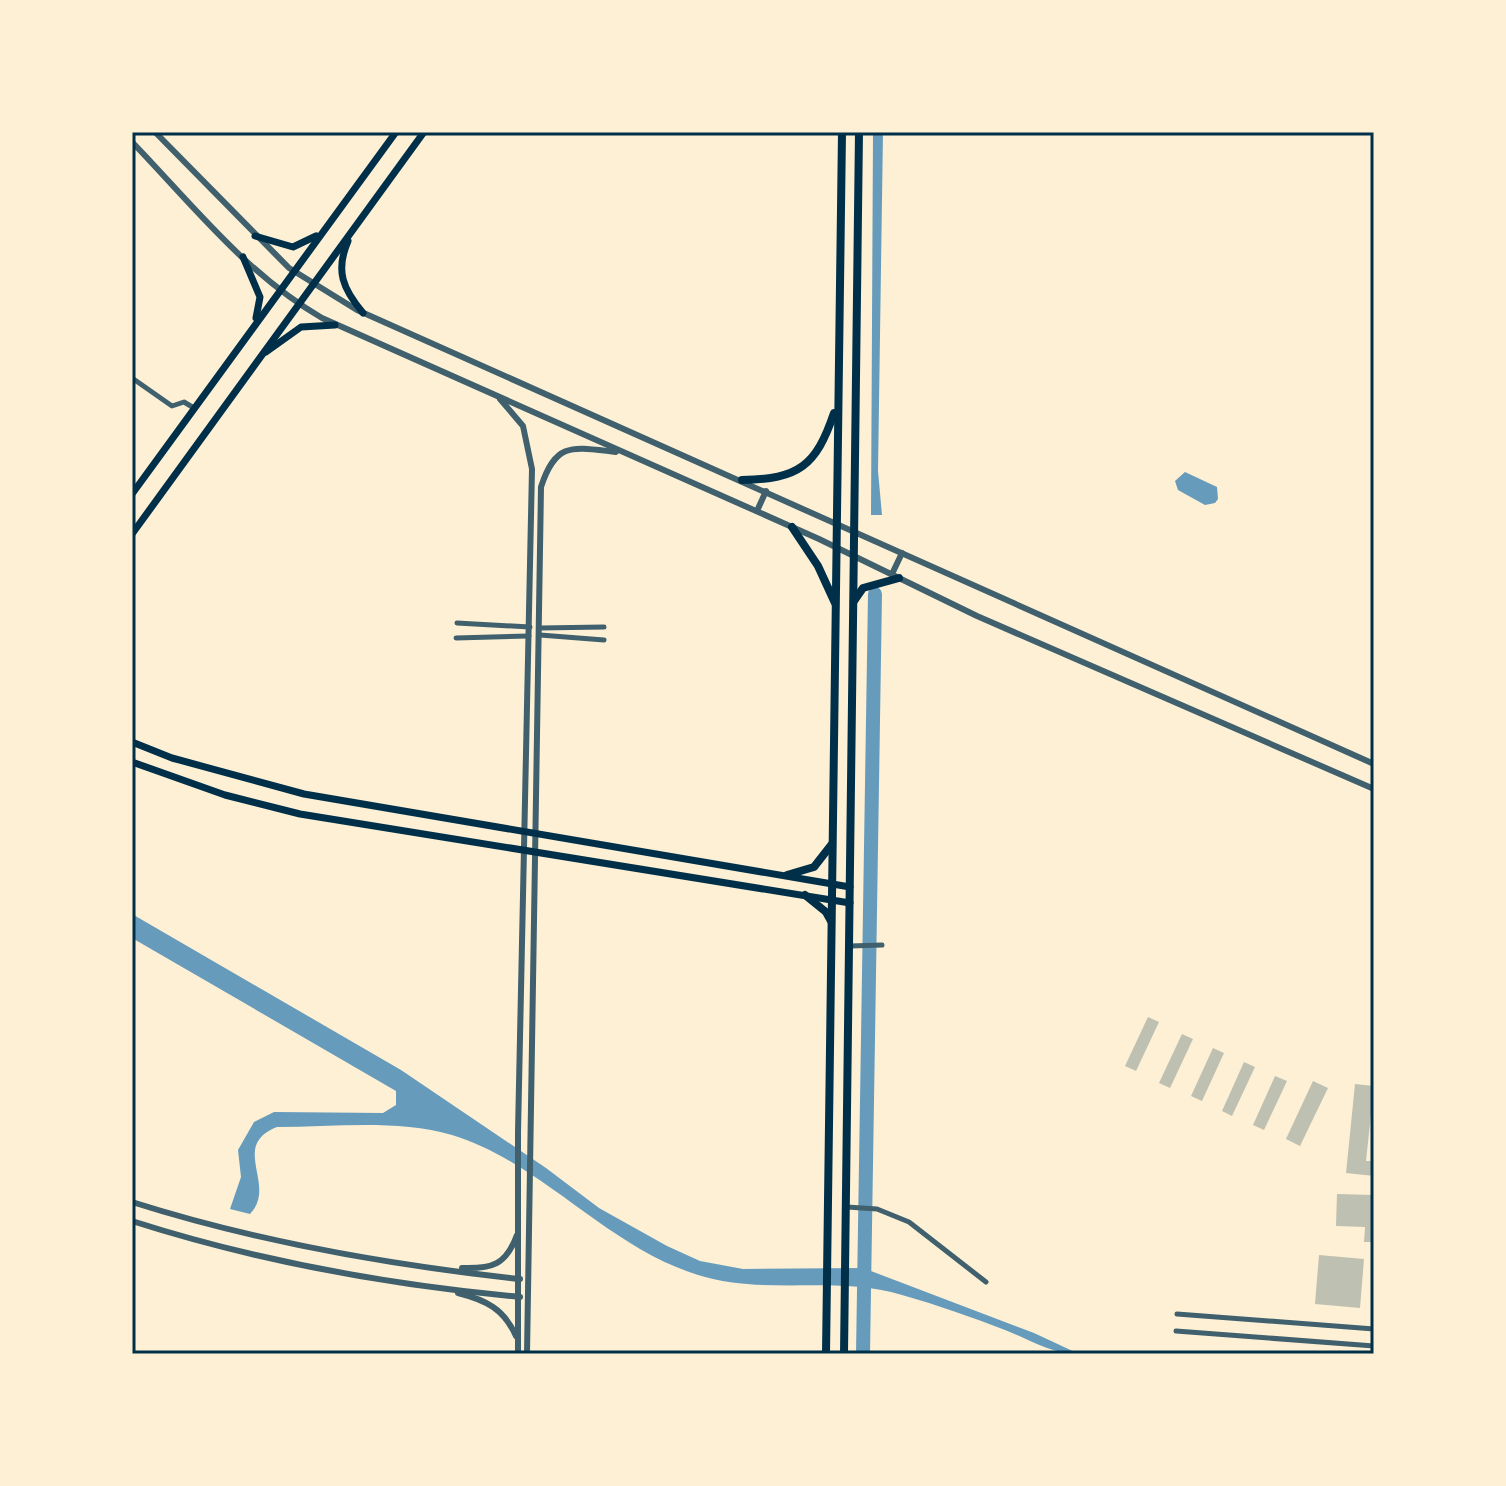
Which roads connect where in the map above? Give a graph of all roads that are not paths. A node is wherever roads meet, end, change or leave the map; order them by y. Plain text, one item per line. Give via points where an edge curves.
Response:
1 (155, 132) edge
2 (396, 132) edge
3 (424, 132) edge
4 (842, 132) edge
5 (859, 132) edge
6 (132, 142) edge
7 (132, 148) edge
8 (149, 159) junction
9 (328, 223) junction
10 (353, 228) junction
11 (255, 236) junction
12 (243, 257) junction
13 (293, 271) junction
14 (312, 284) junction
15 (279, 290) junction
16 (297, 304) junction
17 (363, 313) junction
18 (254, 324) junction
19 (335, 325) junction
20 (253, 365) junction
21 (132, 378) edge
22 (499, 398) junction
23 (837, 405) junction
24 (194, 408) junction
25 (623, 452) junction
26 (742, 480) junction
27 (541, 487) junction
28 (533, 488) junction
29 (766, 491) junction
30 (132, 494) edge
31 (757, 511) junction
32 (836, 523) junction
33 (792, 527) junction
34 (854, 531) junction
35 (132, 534) edge
36 (836, 548) junction
37 (902, 553) junction
38 (854, 556) junction
39 (896, 576) junction
40 (853, 602) junction
41 (836, 605) junction
42 (457, 623) dead end
43 (530, 627) junction
44 (604, 627) dead end
45 (540, 632) junction
46 (529, 636) junction
47 (456, 638) dead end
48 (604, 640) dead end
49 (132, 742) edge
50 (132, 762) edge
51 (1374, 764) edge
52 (1374, 789) edge
53 (525, 798) junction
54 (537, 799) junction
55 (525, 831) junction
56 (537, 833) junction
57 (834, 839) junction
58 (524, 850) junction
59 (537, 852) junction
60 (787, 875) junction
61 (833, 884) junction
62 (850, 887) junction
63 (805, 895) junction
64 (833, 901) junction
65 (850, 903) junction
66 (833, 926) junction
67 (882, 945) dead end
68 (853, 946) junction
69 (132, 1202) edge
70 (849, 1207) junction
71 (132, 1221) edge
72 (520, 1228) junction
73 (430, 1268) junction
74 (519, 1279) junction
75 (528, 1280) junction
76 (986, 1282) dead end
77 (423, 1285) junction
78 (519, 1297) junction
79 (528, 1298) junction
80 (1177, 1314) dead end
81 (1374, 1329) edge
82 (1176, 1331) dead end
83 (519, 1341) junction
84 (1374, 1346) edge
85 (518, 1354) edge
86 (527, 1354) edge
87 (826, 1354) edge
88 (844, 1354) edge

1 - 11 street
2 - 9 main road
3 - 10 main road
4 - 23 highway
5 - 34 highway
6 - 8 street
7 - 8 street
8 - 12 street
9 - 11 main road via 314,238 293,247
9 - 13 main road
10 - 14 main road
10 - 17 main road via 340,273 348,296
11 - 13 street
12 - 15 street
12 - 18 main road via 260,297
13 - 14 street
13 - 15 main road
14 - 16 main road
14 - 17 street
15 - 16 street
15 - 18 main road
16 - 19 street
16 - 20 main road
17 - 26 street
18 - 24 main road
19 - 20 main road via 312,324 291,331
19 - 22 street
20 - 35 main road
21 - 24 street via 172,406 184,402
22 - 25 street
22 - 28 street via 523,426
23 - 26 highway via 825,440 810,462 778,478
23 - 32 highway
24 - 30 main road
25 - 27 street via 571,448 548,466
25 - 31 street
26 - 29 street
27 - 28 street
27 - 45 street
28 - 43 street
29 - 31 street
29 - 32 street
31 - 33 street
32 - 34 street
32 - 36 highway
33 - 36 street
33 - 41 highway
34 - 37 street
34 - 38 highway
36 - 38 street
36 - 41 highway
37 - 39 street
37 - 51 street
38 - 39 street
38 - 40 highway
39 - 40 highway via 863,588
39 - 52 street
40 - 62 highway
41 - 57 highway
42 - 43 street
43 - 46 street
44 - 45 street
45 - 48 street
45 - 54 street
46 - 47 street
46 - 53 street
49 - 55 main road via 292,792
50 - 58 main road via 275,808
53 - 54 street
53 - 55 street
54 - 56 street
55 - 56 main road
55 - 58 street
56 - 59 street
56 - 60 main road
57 - 60 highway via 814,867
57 - 61 highway
58 - 59 main road
58 - 72 street
59 - 63 main road
59 - 75 street
60 - 61 main road
61 - 62 main road
61 - 64 highway
62 - 65 highway
63 - 64 main road
63 - 66 highway via 826,912
64 - 65 main road
64 - 66 highway
65 - 68 highway
66 - 87 highway
67 - 68 street
68 - 70 highway
69 - 73 street via 290,1245
70 - 76 street via 877,1209 909,1222
70 - 88 highway via 843,1260
71 - 77 street via 252,1253
72 - 73 street via 509,1254 496,1266
72 - 74 street
73 - 74 street
74 - 75 street
74 - 78 street
75 - 79 street
77 - 78 street
77 - 83 street via 486,1301 506,1318
78 - 79 street
78 - 83 street
79 - 86 street
80 - 81 street
82 - 84 street
83 - 85 street

